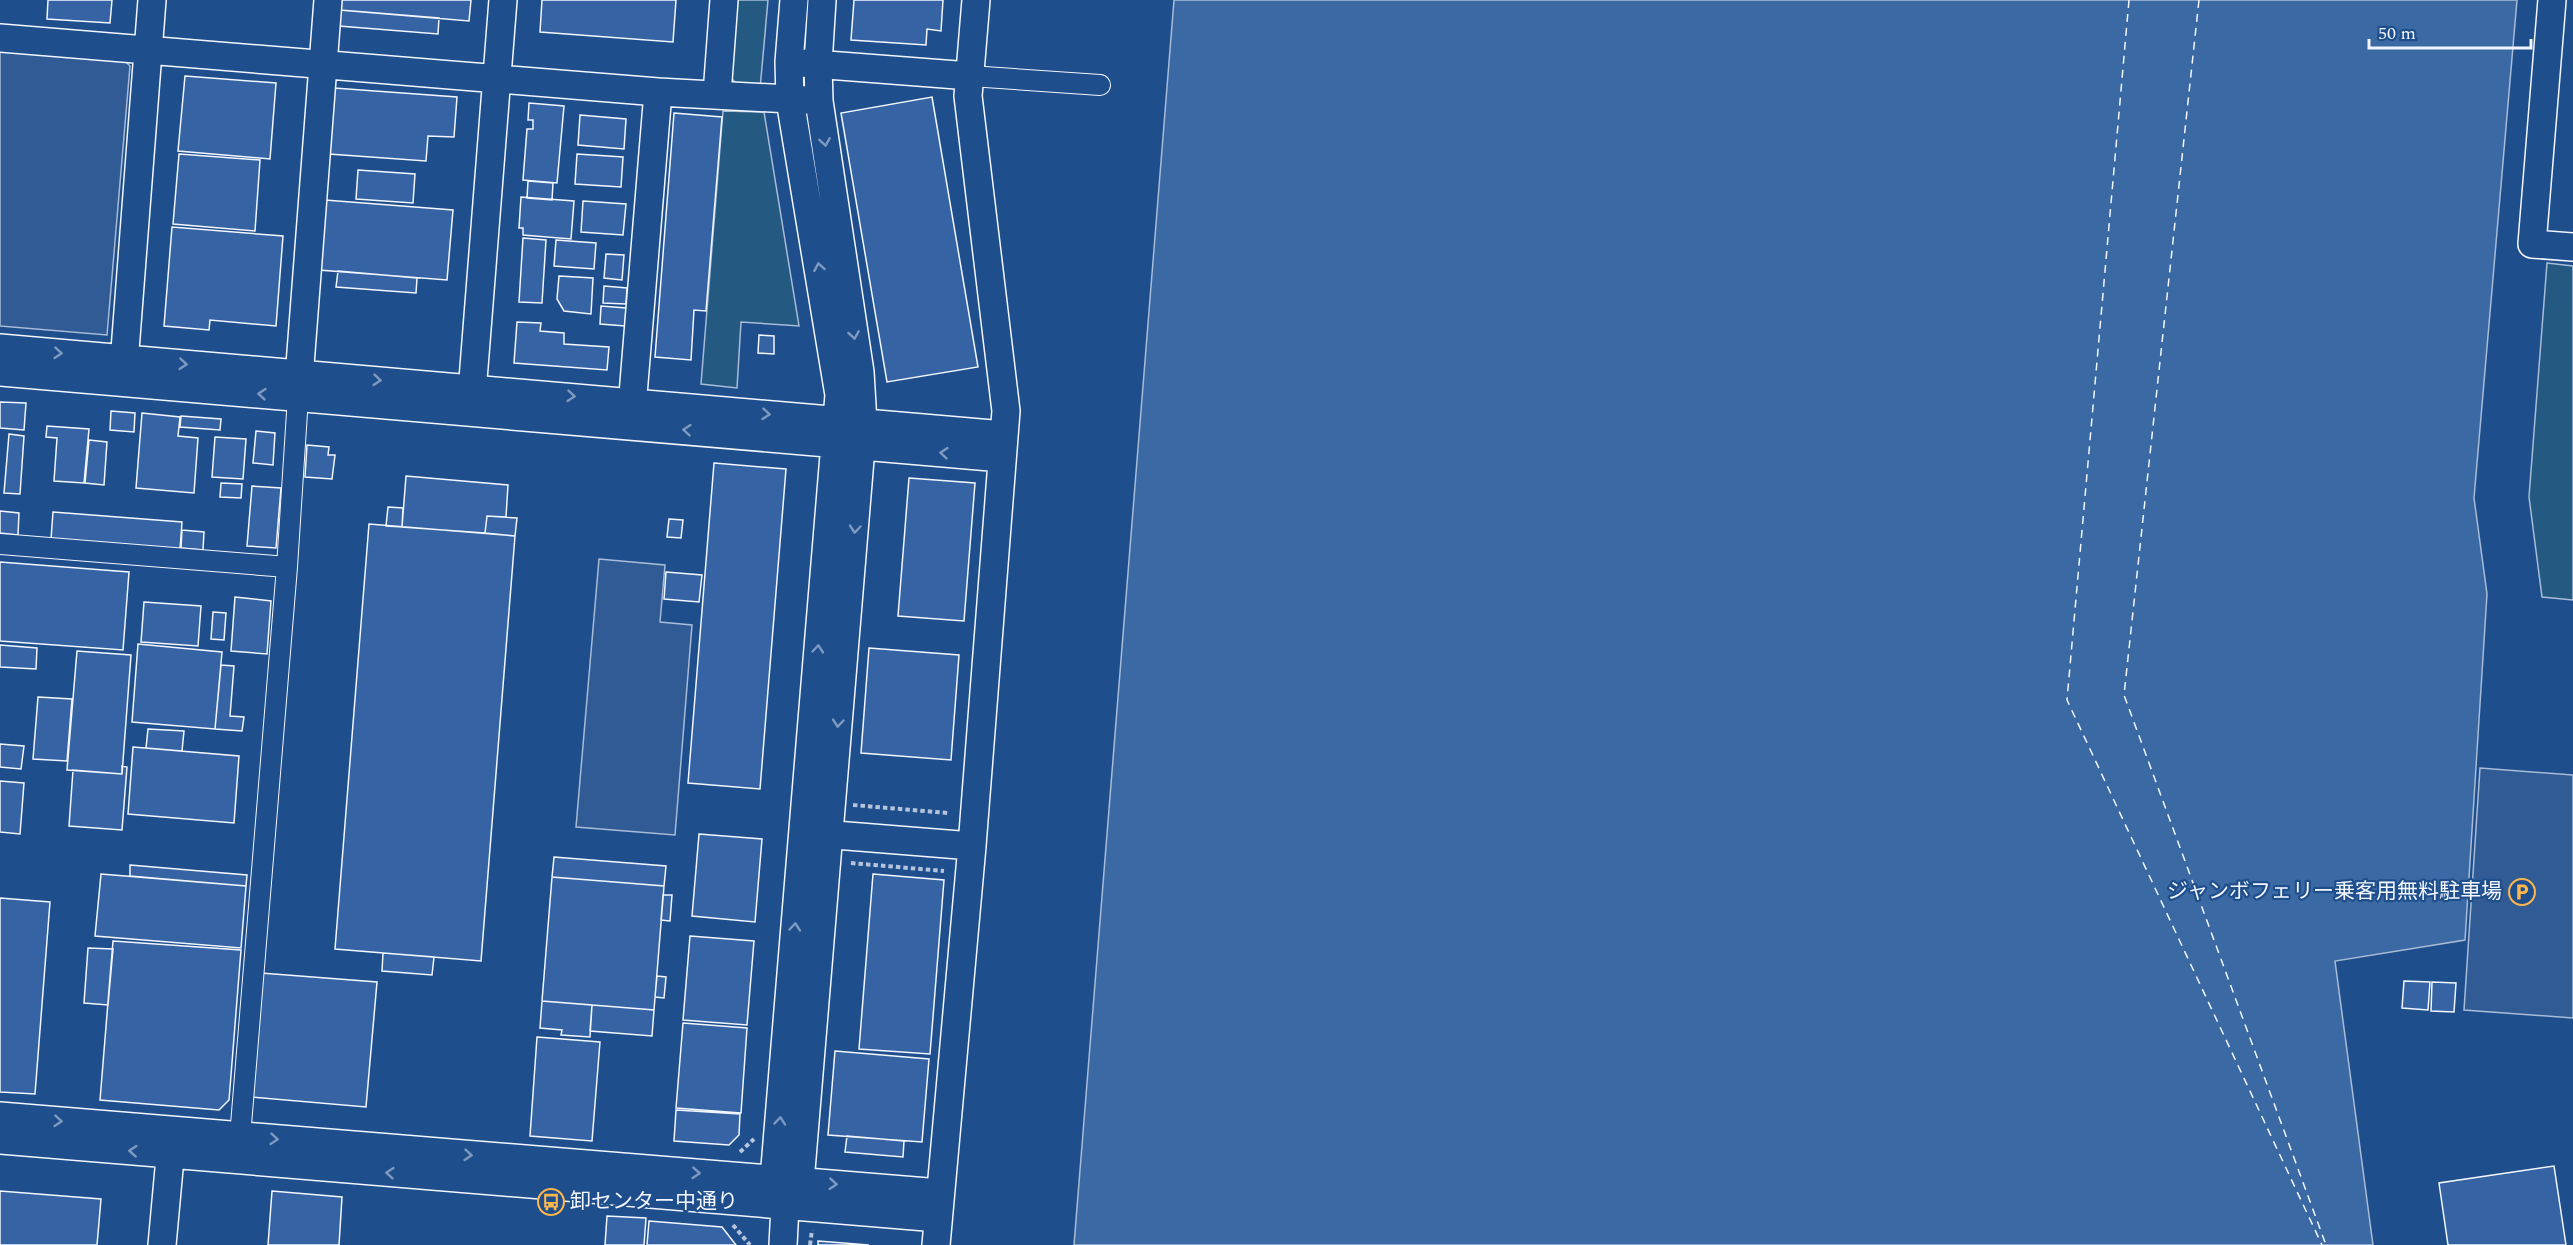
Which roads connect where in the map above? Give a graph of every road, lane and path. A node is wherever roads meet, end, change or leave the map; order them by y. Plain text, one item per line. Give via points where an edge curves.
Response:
1 (152, 0) edge
2 (328, 0) edge
3 (503, 0) edge
4 (724, 0) edge
5 (794, 0) edge
6 (822, 0) edge
7 (976, 0) edge
8 (2552, 0) edge
9 (0, 38) edge
10 (148, 49) junction
11 (789, 62) junction
12 (323, 64) junction
13 (818, 64) junction
14 (970, 76) junction
15 (497, 78) junction
16 (1100, 85) dead end
17 (658, 92) junction
18 (717, 94) junction
19 (790, 100) junction
20 (819, 101) junction
21 (2573, 247) edge
22 (0, 348) edge
23 (124, 371) junction
24 (0, 372) edge
25 (298, 385) junction
26 (472, 400) junction
27 (632, 413) junction
28 (849, 433) junction
29 (1003, 447) junction
30 (0, 544) edge
31 (287, 567) junction
32 (849, 795) dead end
33 (948, 813) dead end
34 (816, 834) junction
35 (972, 846) junction
36 (845, 868) dead end
37 (944, 871) dead end
38 (0, 1116) edge
39 (762, 1131) dead end
40 (0, 1140) edge
41 (171, 1142) junction
42 (239, 1148) junction
43 (732, 1160) dead end
44 (787, 1180) junction
45 (785, 1206) junction
46 (939, 1206) junction
47 (162, 1245) edge
48 (783, 1245) edge
49 (936, 1245) edge

1 - 10 street
2 - 12 street
3 - 15 street
4 - 18 street
5 - 11 street
6 - 13 street
7 - 14 street
8 - 21 street via 2532,244
9 - 10 street
10 - 12 street
10 - 23 street
11 - 13 street
11 - 19 street
12 - 15 street
12 - 25 street
13 - 14 street
13 - 20 street
14 - 16 street
14 - 29 street via 968,96 1006,411
15 - 17 street
15 - 26 street
17 - 18 street
17 - 27 street
18 - 19 street
19 - 20 street
28 -> 19 street
20 -> 28 street via 860,372
22 -> 23 street
23 - 24 street
23 - 25 street
25 - 26 street
25 - 31 street
26 - 27 street
27 - 28 street
28 - 29 street
28 - 34 street
29 - 35 street
30 - 31 street
31 - 42 street
32 - 33 path via 853,805
34 - 35 street
34 - 44 street
35 - 46 street
36 - 37 path via 849,863
38 -> 41 street
39 - 43 path
41 -> 40 street
41 - 42 street
41 - 47 street
42 -> 44 street
45 -> 42 street
44 - 45 street
44 -> 46 street
45 - 46 street
45 - 48 street
46 - 49 street

